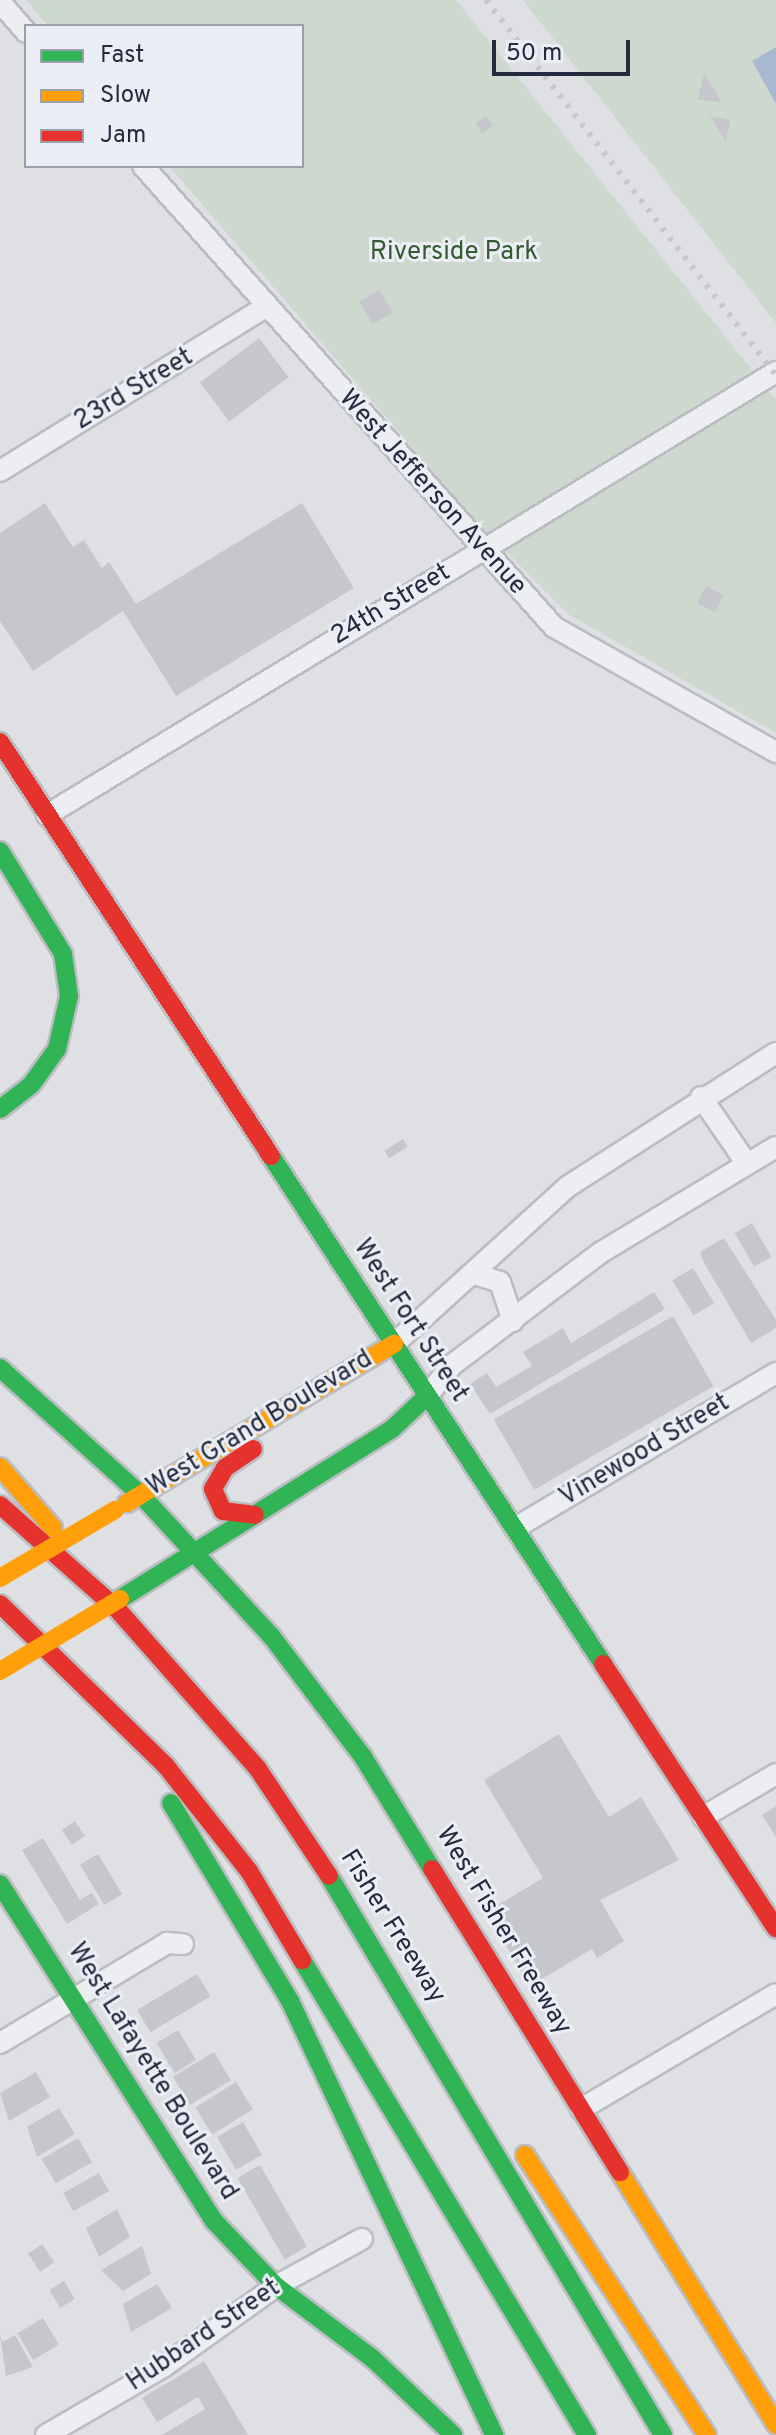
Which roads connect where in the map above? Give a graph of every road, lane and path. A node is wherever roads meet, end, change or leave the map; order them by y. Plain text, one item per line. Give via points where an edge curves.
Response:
1 (0, 2) edge
2 (24, 30) edge
3 (145, 168) edge
4 (266, 307) junction
5 (776, 372) edge
6 (0, 471) edge
7 (481, 551) junction
8 (0, 742) edge
9 (776, 752) edge
10 (47, 815) junction
11 (0, 851) edge
12 (776, 1053) edge
13 (701, 1097) junction
14 (0, 1109) edge
15 (776, 1147) edge
16 (747, 1164) junction
17 (475, 1274) junction
18 (513, 1321) junction
19 (394, 1344) junction
20 (0, 1368) edge
21 (350, 1373) junction
22 (776, 1373) edge
23 (427, 1396) junction
24 (0, 1467) edge
25 (141, 1495) junction
26 (0, 1505) edge
27 (255, 1515) junction
28 (515, 1528) junction
29 (196, 1552) junction
30 (0, 1578) edge
31 (0, 1604) edge
32 (0, 1629) edge
33 (146, 1640) junction
34 (0, 1671) edge
35 (98, 1695) junction
36 (776, 1774) edge
37 (703, 1817) junction
38 (0, 1884) edge
39 (776, 1928) edge
40 (183, 1944) dead end
41 (402, 1993) junction
42 (776, 1994) edge
43 (73, 1999) junction
44 (0, 2043) edge
45 (491, 2108) dead end
46 (581, 2109) junction
47 (510, 2133) dead end
48 (362, 2239) dead end
49 (276, 2286) junction
50 (776, 2425) edge
51 (447, 2433) edge
52 (46, 2435) edge
53 (494, 2435) edge
54 (587, 2435) edge
55 (663, 2435) edge
56 (707, 2435) edge

1 - 2 street
3 - 4 street, West Jefferson Avenue
4 - 6 street, 23rd Street
4 - 7 street, West Jefferson Avenue
5 - 7 street, 24th Street
7 - 9 street, West Jefferson Avenue via 554,627
7 - 10 street, 24th Street
8 - 10 main road, West Fort Street
10 - 19 main road, West Fort Street
11 - 14 main road via 63,954 69,996 57,1049 31,1085
12 - 13 street, West Grand Boulevard
13 - 16 street
13 - 17 street, West Grand Boulevard via 548,1202
15 - 16 street
16 - 18 street via 600,1253
17 - 18 street via 500,1282
17 - 19 street, West Grand Boulevard
18 - 23 street via 452,1365
19 - 21 main road, West Grand Boulevard
19 - 23 main road, West Fort Street
20 - 25 main road, West Fisher Freeway
21 - 25 main road, West Grand Boulevard
21 - 27 main road via 309,1415 219,1475 213,1489 218,1507
22 - 28 street, Vinewood Street
23 - 27 main road via 392,1429
23 - 28 main road, West Fort Street
24 - 33 main road
25 - 29 main road, West Fisher Freeway
25 - 30 main road, West Grand Boulevard, bridge
26 - 33 main road, Fisher Freeway
27 - 29 main road
28 - 37 main road, West Fort Street
29 - 34 main road, bridge
29 - 46 main road, West Fisher Freeway via 281,1647 363,1757
31 - 35 main road
32 - 35 main road
33 - 41 main road, Fisher Freeway via 258,1769
35 - 53 main road via 290,2001
35 - 54 main road via 208,1817 285,1924
36 - 37 street
37 - 39 main road, West Fort Street
38 - 43 main road, West Lafayette Boulevard
40 - 43 street via 167,1943
41 - 45 main road
41 - 55 main road, Fisher Freeway
42 - 46 street
43 - 44 street
43 - 49 main road, West Lafayette Boulevard via 186,2185
46 - 50 main road, West Fisher Freeway
47 - 56 main road
48 - 49 street, Hubbard Street
49 - 51 main road, West Lafayette Boulevard via 372,2358
49 - 52 street, Hubbard Street via 163,2367

